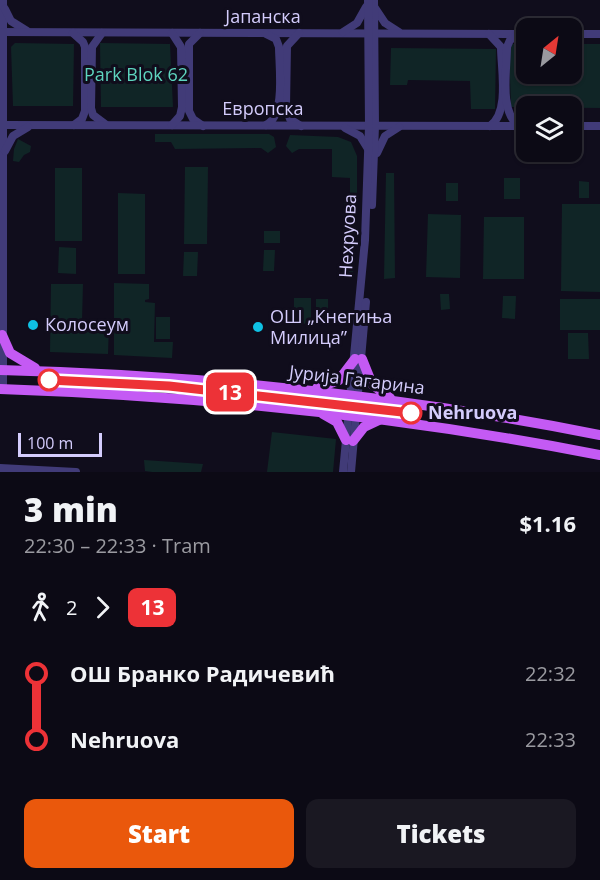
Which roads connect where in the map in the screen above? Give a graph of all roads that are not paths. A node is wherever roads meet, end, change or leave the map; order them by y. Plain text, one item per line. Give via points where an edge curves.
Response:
1 (3, 2) edge
2 (371, 2) edge
3 (2, 32) edge
4 (30, 32) junction
5 (73, 33) junction
6 (102, 33) junction
7 (172, 33) junction
8 (200, 33) junction
9 (265, 33) junction
10 (299, 33) junction
11 (339, 33) junction
12 (371, 33) junction
13 (402, 33) junction
14 (488, 34) junction
15 (516, 34) edge
16 (582, 34) edge
17 (600, 34) edge
18 (516, 37) edge
19 (516, 122) edge
20 (2, 125) edge
21 (31, 125) junction
22 (74, 125) junction
23 (107, 125) junction
24 (172, 125) junction
25 (203, 126) junction
26 (265, 126) junction
27 (301, 126) junction
28 (336, 126) junction
29 (372, 126) junction
30 (399, 126) junction
31 (490, 126) junction
32 (516, 126) edge
33 (582, 126) edge
34 (600, 126) edge
35 (368, 149) junction
36 (3, 157) junction
37 (374, 161) junction
38 (2, 335) junction
39 (359, 359) junction
40 (2, 370) edge
41 (47, 371) junction
42 (1, 389) edge
43 (309, 390) junction
44 (355, 395) junction
45 (395, 400) junction
46 (309, 409) junction
47 (353, 414) junction
48 (383, 419) junction
49 (600, 435) edge
50 (350, 440) junction
51 (600, 455) edge
52 (0, 468) edge
53 (37, 471) edge
54 (76, 472) edge
55 (343, 472) edge
56 (351, 472) edge

1 - 3 street
1 - 4 street via 11,21
2 - 11 street via 353,27
2 - 12 street, Нехруова
2 - 13 street via 385,23
3 - 4 street, Јапанска
3 - 20 street
4 - 5 street, Јапанска
5 - 6 street, Јапанска
5 - 22 street via 85,47 85,111
6 - 7 street, Јапанска
6 - 23 street via 92,47 91,108 97,119
7 - 8 street, Јапанска
7 - 24 street via 181,44 182,106
8 - 9 street, Јапанска
8 - 25 street via 189,44 189,111 192,119
9 - 10 street, Јапанска
9 - 26 street via 276,39 279,47 278,110 274,120
10 - 11 street, Јапанска
10 - 27 street via 287,46 286,106 290,119
11 - 12 street, Јапанска
12 - 13 street, Јапанска
12 - 29 street, Нехруова
13 - 14 street, Јапанска
14 - 15 street, Јапанска
14 - 31 street via 500,44 501,59 501,114
16 - 17 street
18 - 19 street via 507,47 507,109
20 - 21 street, Европска
20 - 36 street
21 - 22 street, Европска
21 - 36 street via 13,136
22 - 23 street, Европска
23 - 24 street, Европска
24 - 25 street, Европска
25 - 26 street, Европска
26 - 27 street, Европска
27 - 28 street, Европска
28 - 29 street, Европска
28 - 35 street via 360,136
29 - 30 street, Европска
29 - 35 street, Нехруова
29 - 37 street, Нехруова
30 - 31 street, Европска
30 - 37 street via 381,141
31 - 32 street, Европска
33 - 34 street
35 - 39 street, Нехруова
36 - 38 street
37 - 39 street, Нехруова
38 - 40 street
38 - 41 main road via 15,357
39 - 43 main road via 339,380
39 - 44 street, Нехруова
39 - 45 main road via 372,384
40 - 41 main road, Јурија Гагарина
40 - 42 street
41 - 43 main road, Јурија Гагарина
42 - 46 main road, Јурија Гагарина via 144,395
43 - 44 main road, Јурија Гагарина
44 - 45 main road, Јурија Гагарина
44 - 47 street, Нехруова
45 - 49 main road, Јурија Гагарина
46 - 47 main road, Јурија Гагарина
46 - 50 main road via 334,420
47 - 48 main road, Јурија Гагарина
47 - 50 street, Нехруова
48 - 50 main road via 367,425
48 - 51 main road, Јурија Гагарина
50 - 55 street, Нехруова
50 - 56 street, Нехруова
52 - 53 street
53 - 54 street

